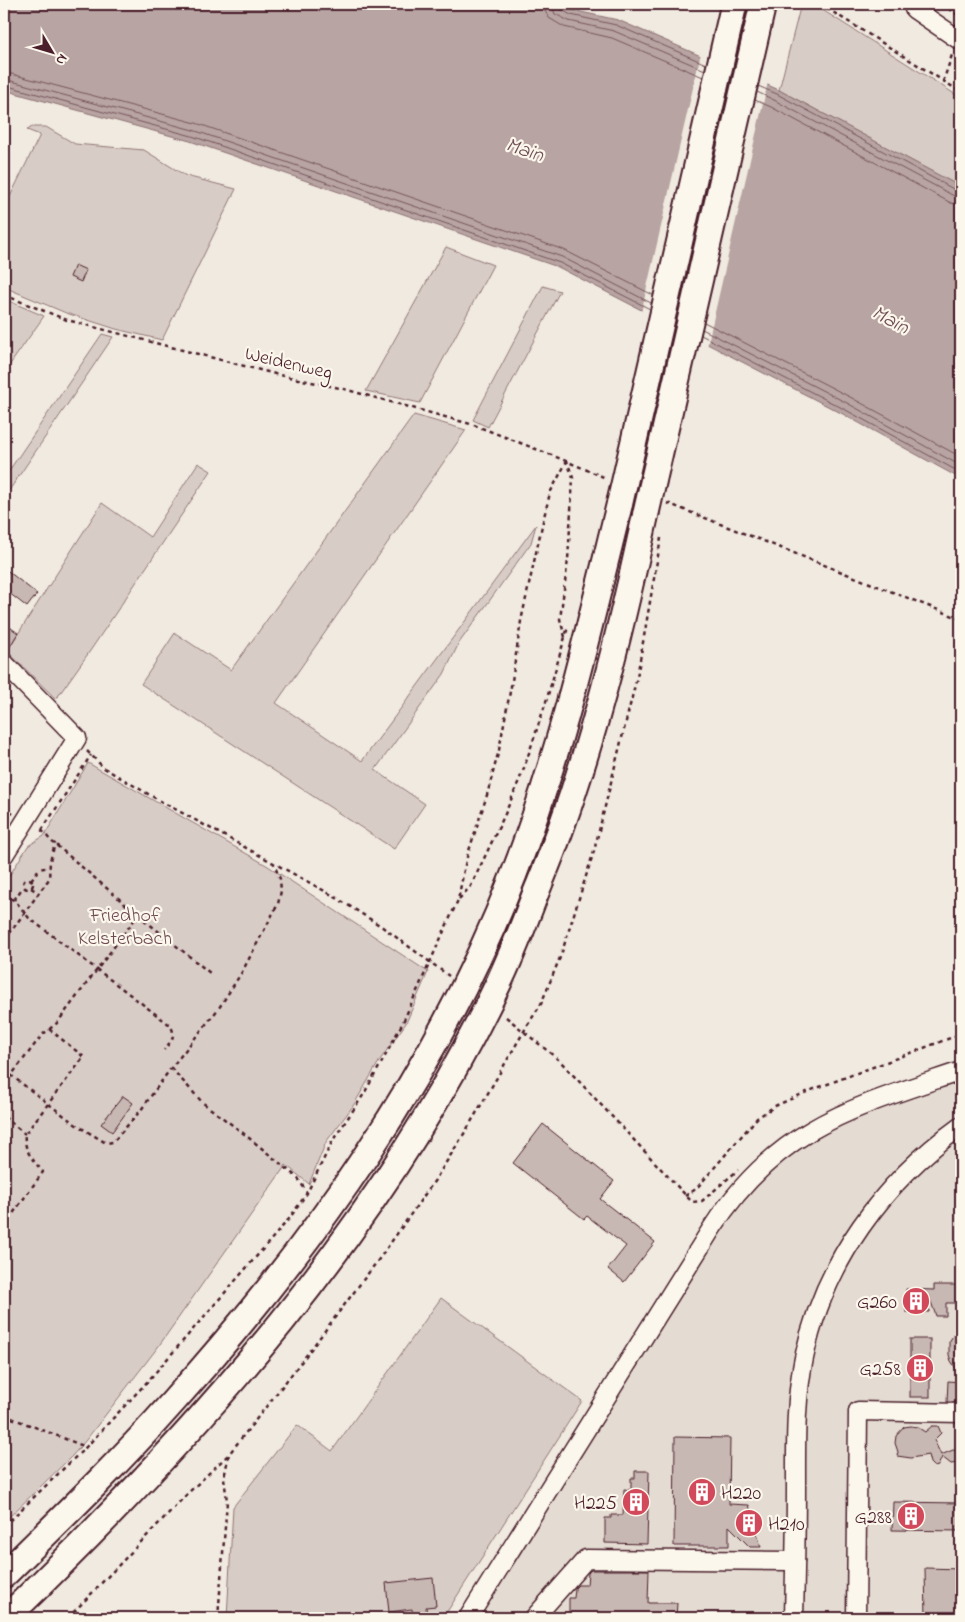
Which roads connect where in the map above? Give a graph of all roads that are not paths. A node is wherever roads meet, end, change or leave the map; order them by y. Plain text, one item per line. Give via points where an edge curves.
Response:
1 (734, 4) edge
2 (763, 4) edge
3 (914, 9) dead end
4 (960, 36) edge
5 (4, 663) edge
6 (6, 845) edge
7 (961, 1071) edge
8 (961, 1126) edge
9 (961, 1413) edge
10 (788, 1561) junction
11 (4, 1575) edge
12 (10, 1615) edge
13 (468, 1618) edge
14 (534, 1618) edge
15 (794, 1618) edge
16 (856, 1618) edge

1 - 11 highway, bridge via 620,502 569,705 514,875 457,1000 383,1130 276,1280 172,1404
2 - 12 highway, bridge via 657,514 561,829 500,980 467,1045 401,1158 300,1299 228,1388 161,1462
3 - 4 street
5 - 6 street via 77,738
7 - 13 street via 859,1106 817,1126 781,1150 746,1182 712,1228
8 - 10 street via 900,1177 857,1230 835,1268 812,1326 804,1358 797,1411
9 - 16 street via 858,1411
10 - 14 street via 586,1559
10 - 15 street

